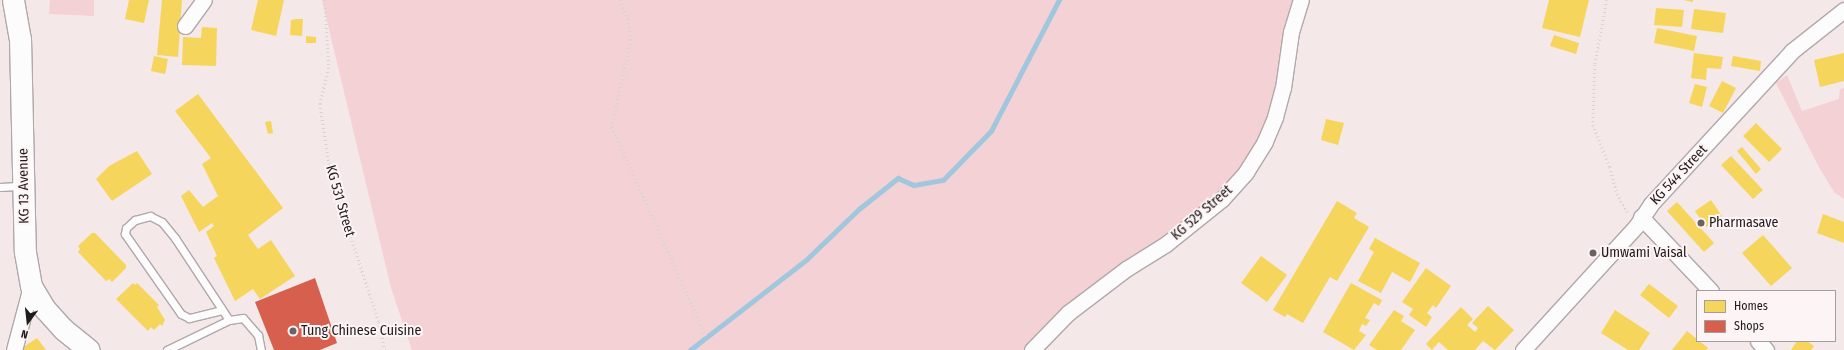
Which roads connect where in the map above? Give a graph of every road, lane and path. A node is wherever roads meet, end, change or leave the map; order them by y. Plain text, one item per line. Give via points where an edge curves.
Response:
1 (13, 0) edge
2 (204, 0) edge
3 (325, 0) edge
4 (620, 0) edge
5 (1301, 0) edge
6 (1607, 0) edge
7 (1840, 0) edge
8 (1844, 5) edge
9 (1844, 10) edge
10 (184, 26) dead end
11 (23, 185) junction
12 (0, 187) edge
13 (1639, 221) junction
14 (31, 286) junction
15 (1710, 290) edge
16 (222, 310) junction
17 (229, 320) junction
18 (706, 336) dead end
19 (1759, 342) edge
20 (14, 350) edge
21 (89, 350) edge
22 (168, 350) edge
23 (261, 350) edge
24 (385, 350) edge
25 (1032, 350) edge
26 (1523, 350) edge
27 (1766, 350) edge

1 - 11 street, KG 13 Avenue via 20,38
2 - 10 street
3 - 24 path, KG 531 Street via 329,68 320,104 331,176 379,322
4 - 18 path via 628,19 631,40 612,127
5 - 25 street, KG 529 Street via 1275,117 1265,141 1246,172 1222,199 1166,244 1145,255 1068,313
6 - 13 path via 1596,57 1593,125 1610,167 1617,194
7 - 8 street
9 - 13 street, KG 544 Street via 1792,51
11 - 12 lane
11 - 14 street, KG 13 Avenue via 25,252
13 - 15 street
13 - 26 street, KG 544 Street
14 - 20 street
14 - 21 street, KG 13 Avenue via 49,314
16 - 16 lane via 162,222 150,216 135,220 126,228 124,234 181,314 189,318
16 - 17 lane
17 - 22 lane
17 - 23 lane via 243,318 258,335
19 - 27 street

